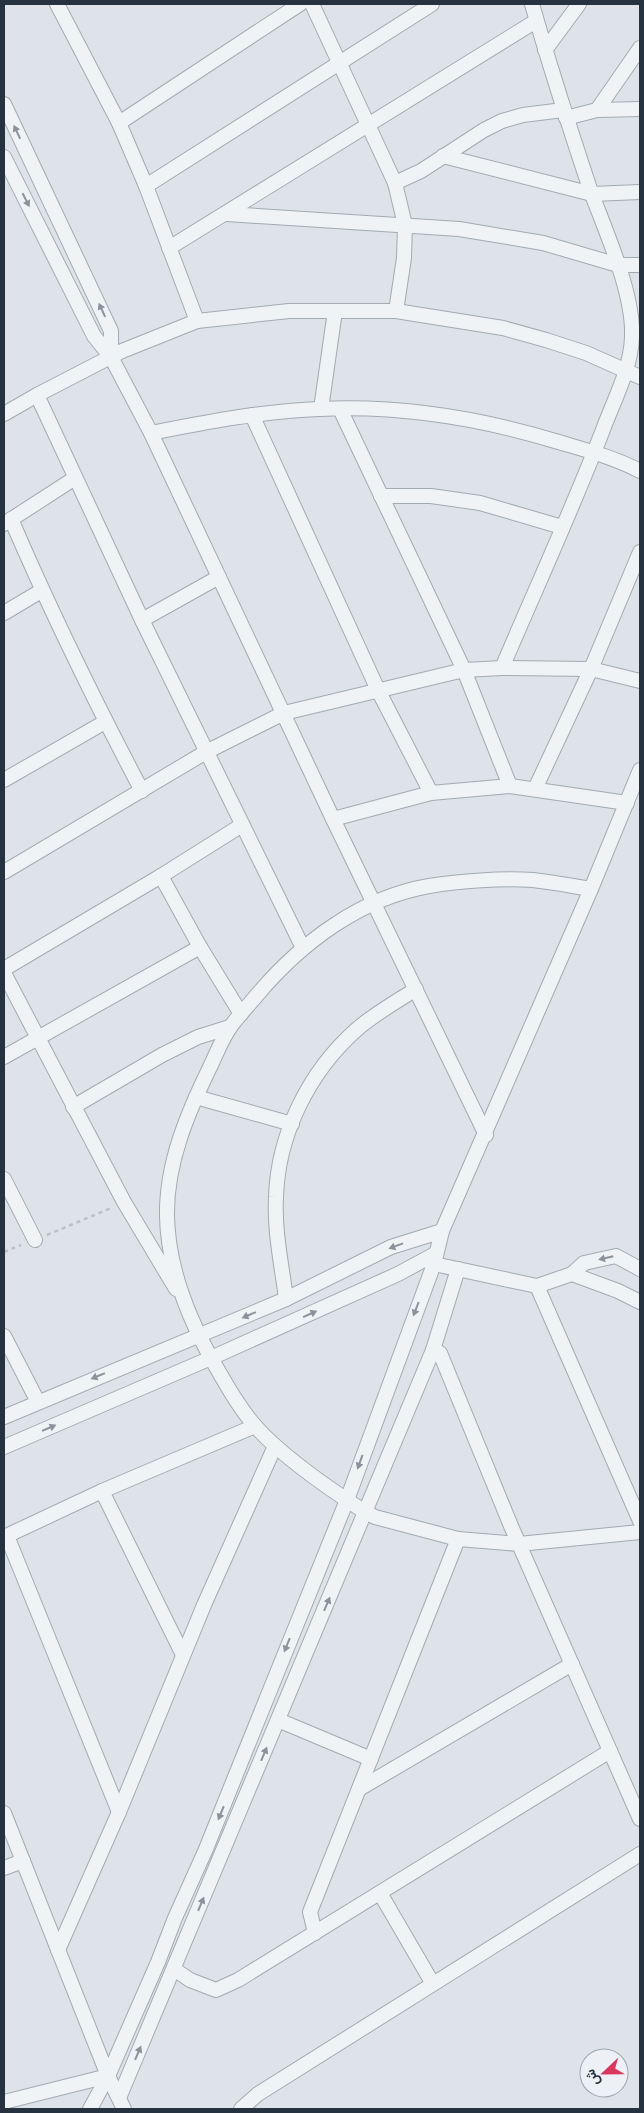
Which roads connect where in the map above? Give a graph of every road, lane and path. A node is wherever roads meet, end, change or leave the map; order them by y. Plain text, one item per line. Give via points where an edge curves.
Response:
1 (57, 4) edge
2 (300, 4) edge
3 (312, 4) edge
4 (432, 4) edge
5 (532, 4) edge
6 (580, 4) edge
7 (536, 21) junction
8 (640, 48) edge
9 (545, 50) junction
10 (340, 61) junction
11 (4, 104) edge
12 (640, 109) edge
13 (597, 110) junction
14 (564, 114) junction
15 (119, 123) junction
16 (369, 126) junction
17 (4, 156) edge
18 (443, 156) junction
19 (30, 160) junction
20 (10, 170) junction
21 (395, 183) junction
22 (146, 186) junction
23 (640, 192) edge
24 (592, 194) junction
25 (228, 214) junction
26 (405, 225) junction
27 (169, 248) junction
28 (618, 265) junction
29 (640, 265) edge
30 (335, 311) junction
31 (396, 312) junction
32 (197, 322) junction
33 (111, 357) junction
34 (625, 372) junction
35 (640, 377) edge
36 (37, 394) junction
37 (320, 408) junction
38 (340, 409) junction
39 (4, 414) edge
40 (252, 416) junction
41 (151, 433) junction
42 (594, 452) junction
43 (640, 471) edge
44 (75, 478) junction
45 (380, 496) junction
46 (7, 522) edge
47 (562, 527) junction
48 (640, 552) edge
49 (219, 577) junction
50 (42, 591) junction
51 (4, 613) edge
52 (142, 620) junction
53 (502, 668) junction
54 (591, 669) junction
55 (464, 670) junction
56 (640, 681) edge
57 (378, 690) junction
58 (284, 713) junction
59 (105, 722) junction
60 (206, 752) junction
61 (640, 770) edge
62 (4, 780) edge
63 (510, 786) junction
64 (535, 789) junction
65 (142, 791) junction
66 (430, 793) junction
67 (627, 803) junction
68 (333, 819) junction
69 (242, 825) junction
70 (4, 872) edge
71 (161, 876) junction
72 (591, 889) junction
73 (374, 902) junction
74 (200, 947) junction
75 (303, 948) junction
76 (4, 969) edge
77 (4, 974) edge
78 (416, 989) junction
79 (241, 1014) junction
80 (230, 1027) junction
81 (39, 1038) junction
82 (4, 1057) edge
83 (196, 1097) junction
84 (73, 1107) junction
85 (292, 1124) junction
86 (486, 1134) junction
87 (4, 1179) edge
88 (124, 1202) junction
89 (442, 1231) junction
90 (35, 1240) junction
91 (4, 1252) edge
92 (434, 1259) junction
93 (640, 1268) edge
94 (458, 1269) junction
95 (572, 1274) junction
96 (536, 1286) junction
97 (286, 1299) junction
98 (183, 1301) junction
99 (640, 1302) edge
100 (4, 1336) edge
101 (198, 1336) junction
102 (432, 1350) junction
103 (211, 1358) junction
104 (38, 1402) junction
105 (4, 1417) edge
106 (255, 1426) junction
107 (275, 1446) junction
108 (4, 1448) edge
109 (102, 1491) junction
110 (347, 1500) junction
111 (365, 1512) junction
112 (640, 1521) edge
113 (640, 1532) edge
114 (5, 1537) edge
115 (458, 1540) junction
116 (519, 1544) junction
117 (183, 1655) junction
118 (572, 1664) junction
119 (278, 1720) junction
120 (610, 1751) junction
121 (372, 1759) junction
122 (360, 1789) junction
123 (119, 1812) junction
124 (4, 1813) edge
125 (640, 1819) edge
126 (640, 1854) edge
127 (22, 1861) junction
128 (4, 1868) edge
129 (380, 1893) junction
130 (315, 1933) junction
131 (164, 1946) junction
132 (58, 1950) junction
133 (181, 1953) junction
134 (174, 1969) junction
135 (433, 1984) junction
136 (108, 2076) junction
137 (4, 2102) edge
138 (121, 2104) edge
139 (90, 2109) edge
140 (241, 2109) edge

1 - 15 street
2 - 15 street
3 - 10 street
4 - 10 street
5 - 7 street
6 - 9 street
7 - 9 street
7 - 16 street
8 - 13 street
9 - 14 street
10 - 16 street
10 - 22 street
19 -> 11 street
12 - 13 street
13 - 14 street
14 - 18 street via 523,115 502,121
14 - 24 street
15 - 22 street
16 - 21 street
16 - 25 street
17 - 20 street
18 - 21 street
18 - 24 street
19 - 20 street
33 -> 19 street via 111,331
20 -> 33 street via 94,336
21 - 26 street
22 - 27 street
23 - 24 street
24 - 28 street
25 - 26 street
25 - 27 street
26 - 28 street via 459,228 543,243
26 - 31 street
27 - 32 street
28 - 29 street
28 - 34 street via 632,335
30 - 31 street
30 - 32 street via 288,311
30 - 37 street
31 - 34 street via 503,328 586,353
32 - 33 street
33 - 36 street
33 - 41 street
34 - 35 street
34 - 42 street
36 - 39 street
36 - 44 street
37 - 38 street
37 - 40 street
38 - 42 street via 405,412 497,424
38 - 45 street
40 - 41 street
40 - 57 street
41 - 49 street
42 - 43 street
42 - 47 street
44 - 46 street
44 - 52 street
45 - 47 street via 432,496 480,503
45 - 55 street
46 - 50 street
47 - 53 street
48 - 54 street
49 - 52 street
49 - 58 street
50 - 51 street
50 - 59 street
52 - 60 street
53 - 54 street
53 - 55 street
54 - 56 street
54 - 64 street
55 - 57 street
55 - 63 street
57 - 58 street
57 - 66 street
58 - 60 street
58 - 68 street
59 - 62 street
59 - 65 street
60 - 65 street
60 - 69 street
61 - 67 street
63 - 64 street
63 - 66 street
64 - 67 street
65 - 70 street
66 - 68 street
67 - 72 street
68 - 73 street
69 - 71 street
69 - 75 street
71 - 74 street
71 - 76 street
72 - 73 street via 532,880 504,880 428,886
72 - 86 street
73 - 75 street
73 - 78 street
74 - 79 street
74 - 81 street
75 - 79 street via 272,977
77 - 81 street
78 - 85 street via 357,1030 330,1059 304,1093
78 - 86 street
79 - 80 street
80 - 83 street
80 - 84 street via 198,1037 162,1055
81 - 82 street
81 - 84 street
83 - 85 street
83 - 98 street via 169,1182 167,1217 172,1258
84 - 88 street
85 - 97 street via 277,1173 276,1199
86 - 89 street
87 - 90 street
88 - 90 path
88 - 98 street
89 - 92 street
89 -> 97 street via 391,1247
90 - 91 path
92 - 94 street
103 -> 92 street
92 -> 110 street
93 -> 95 street via 616,1256 584,1263
94 - 96 street
94 - 102 street
95 - 96 street
95 - 99 street
96 - 112 street
97 -> 101 street
98 - 101 street
100 - 104 street
101 - 103 street
101 -> 104 street
102 - 111 street
102 - 116 street via 440,1353
103 - 106 street
108 -> 103 street
104 - 105 street
106 - 107 street
106 - 109 street
107 - 110 street
107 - 117 street
109 - 114 street
109 - 117 street
110 - 111 street
110 -> 131 street
111 - 115 street
119 -> 111 street
113 - 116 street
114 - 123 street
115 - 116 street
115 - 121 street
116 - 118 street
117 - 123 street
118 - 120 street
118 - 122 street
119 - 121 street
133 -> 119 street
120 - 125 street
120 - 129 street
121 - 122 street
122 - 130 street via 310,1912
123 - 132 street
124 - 127 street
126 - 135 street
127 - 128 street
127 - 132 street
129 - 130 street
129 - 135 street
130 - 134 street via 216,1990 190,1980
131 - 133 street
131 - 136 street
132 - 136 street
133 - 134 street
138 -> 134 street
135 - 140 street via 258,2094
136 - 137 street
136 - 138 street
136 - 139 street

